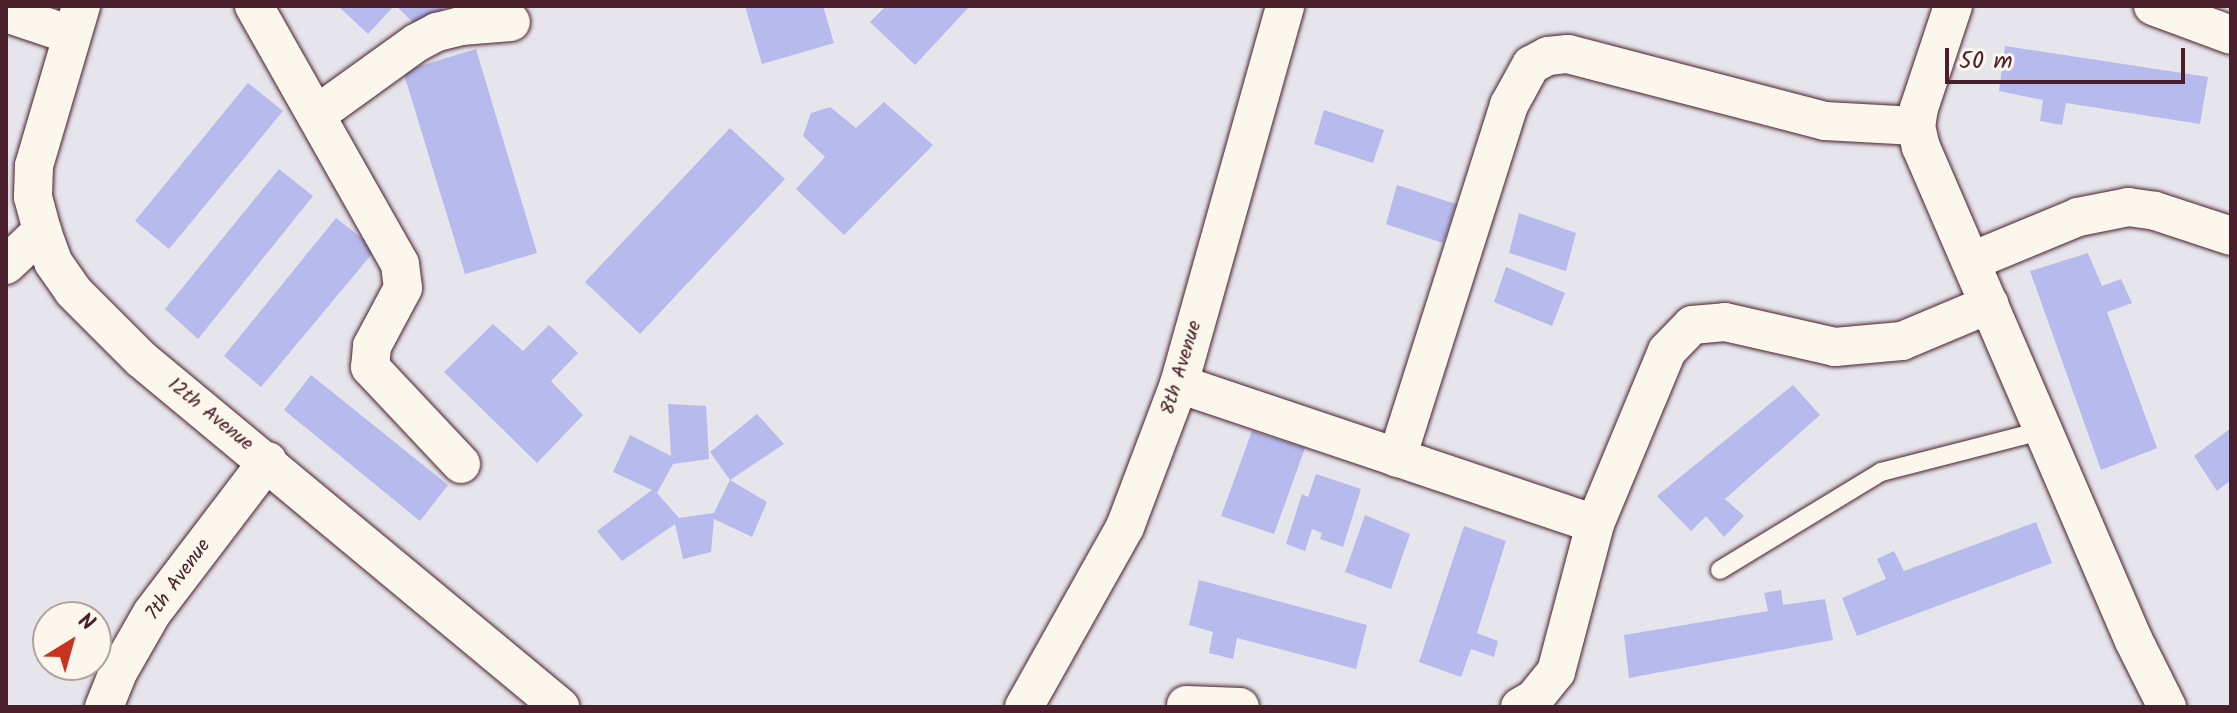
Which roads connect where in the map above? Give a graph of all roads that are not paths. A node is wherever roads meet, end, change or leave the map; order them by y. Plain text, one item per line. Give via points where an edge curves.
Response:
1 (254, 6) edge
2 (1285, 6) edge
3 (1953, 6) edge
4 (2157, 7) edge
5 (6, 13) edge
6 (76, 20) edge
7 (511, 22) dead end
8 (2231, 35) edge
9 (316, 115) junction
10 (1916, 126) junction
11 (42, 231) junction
12 (2231, 236) edge
13 (1972, 261) junction
14 (6, 265) edge
15 (1990, 304) junction
16 (1179, 384) junction
17 (2045, 430) junction
18 (1397, 458) junction
19 (268, 461) junction
20 (461, 464) dead end
21 (1595, 524) junction
22 (1720, 570) dead end
23 (1186, 705) dead end
24 (104, 707) edge
25 (560, 707) edge
26 (1024, 707) edge
27 (1240, 707) edge
28 (1520, 707) edge
29 (2167, 707) edge

1 - 9 street
2 - 16 street, 8th Avenue
3 - 10 street
4 - 8 street
5 - 6 street
6 - 11 street, 12th Avenue via 34,166 33,197
7 - 9 street via 437,32
9 - 20 street via 400,264 403,288 372,346 370,367
10 - 13 street
10 - 18 street via 1825,121 1568,54 1531,65 1509,105
11 - 14 street
11 - 19 street, 12th Avenue via 53,262 91,311 141,359
12 - 13 street via 2128,207 2078,217
13 - 15 street
15 - 17 street
15 - 21 street via 1902,341 1835,347 1725,322 1692,325 1667,351
16 - 18 street
16 - 26 street, 8th Avenue via 1125,527
17 - 22 lane via 1881,472
17 - 29 street
18 - 21 street
19 - 24 street, 7th Avenue via 152,613
19 - 25 street, 12th Avenue
21 - 28 street via 1556,672 1534,699
23 - 27 street

